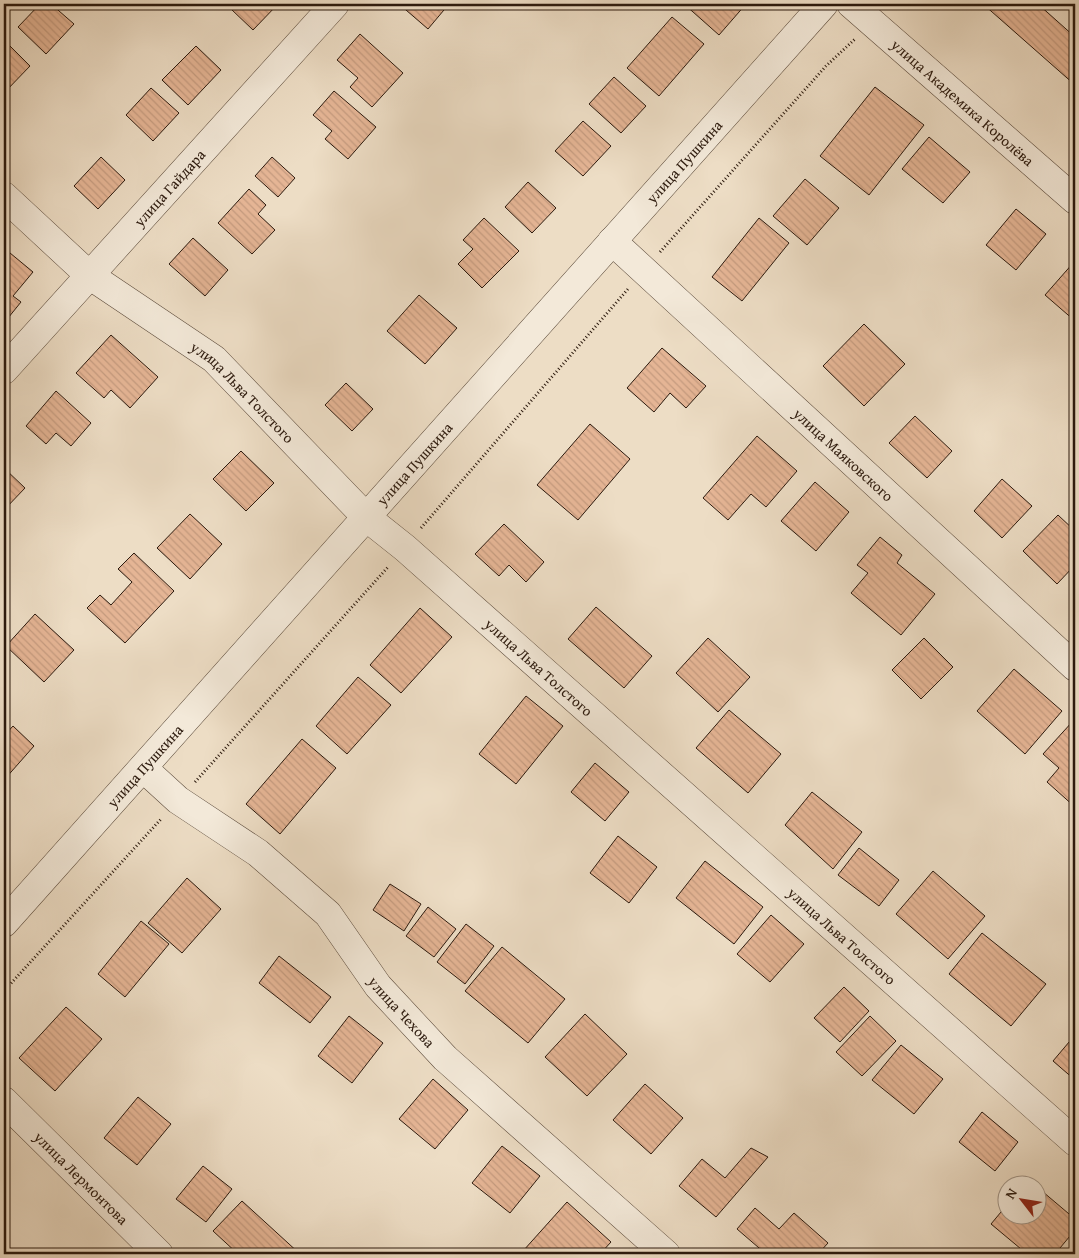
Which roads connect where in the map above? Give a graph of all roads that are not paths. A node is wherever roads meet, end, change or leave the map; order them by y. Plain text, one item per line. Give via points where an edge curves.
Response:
1 (335, 4) edge
2 (824, 4) edge
3 (851, 4) edge
4 (4, 196) edge
5 (1075, 200) edge
6 (612, 241) junction
7 (88, 275) junction
8 (4, 370) edge
9 (366, 517) junction
10 (1075, 667) edge
11 (143, 768) junction
12 (4, 923) edge
13 (4, 1101) edge
14 (1075, 1142) edge
15 (159, 1254) edge
16 (666, 1254) edge

1 - 7 street, улица Гайдара
2 - 6 street, улица Пушкина
3 - 5 street, улица Академика Королёва
4 - 7 street, улица Льва Толстого
6 - 9 street, улица Пушкина
6 - 10 street, улица Маяковского
7 - 8 street, улица Гайдара
7 - 9 street, улица Льва Толстого via 214,358
9 - 11 street, улица Пушкина
9 - 14 street, улица Льва Толстого via 405,548
11 - 12 street, улица Пушкина
11 - 16 street, улица Чехова via 178,800 258,853 328,914 378,986 445,1058
13 - 15 street, улица Лермонтова

